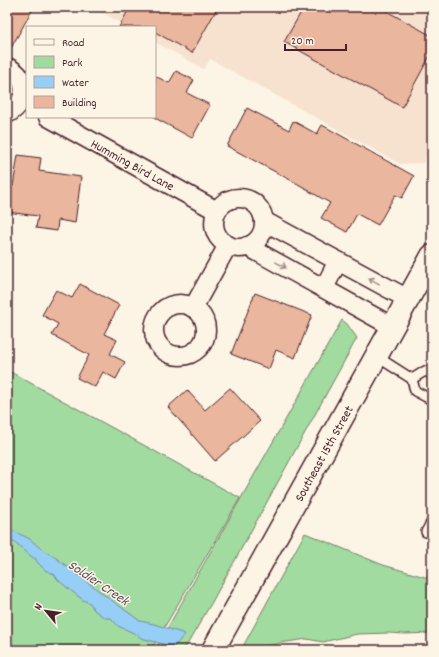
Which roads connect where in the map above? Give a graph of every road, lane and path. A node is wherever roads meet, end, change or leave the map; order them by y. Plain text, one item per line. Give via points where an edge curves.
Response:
1 (7, 68) edge
2 (24, 104) edge
3 (7, 114) edge
4 (50, 118) edge
5 (217, 211) junction
6 (264, 221) junction
7 (228, 245) junction
8 (247, 246) junction
9 (432, 256) edge
10 (338, 261) junction
11 (324, 288) junction
12 (408, 299) junction
13 (193, 308) dead end
14 (393, 326) junction
15 (376, 356) junction
16 (432, 374) edge
17 (412, 379) junction
18 (432, 400) edge
19 (432, 521) edge
20 (426, 532) dead end
21 (213, 650) edge

1 - 2 street via 17,73 21,80
2 - 3 street
4 - 5 street, Humming Bird Lane
5 - 6 street via 231,199 246,198 259,207
5 - 7 street via 215,229 218,237
6 - 8 street via 260,237
6 - 10 street
7 - 8 street via 238,248
7 - 13 street
8 -> 11 street
9 - 12 main road, Southeast 15th Street
10 - 11 street
12 -> 10 street
11 - 14 street
12 - 14 main road, Southeast 15th Street
14 - 15 main road, Southeast 15th Street
15 - 17 lane
15 - 21 main road, Southeast 15th Street
16 - 17 lane via 424,371
17 - 18 lane via 415,391
19 - 20 lane

